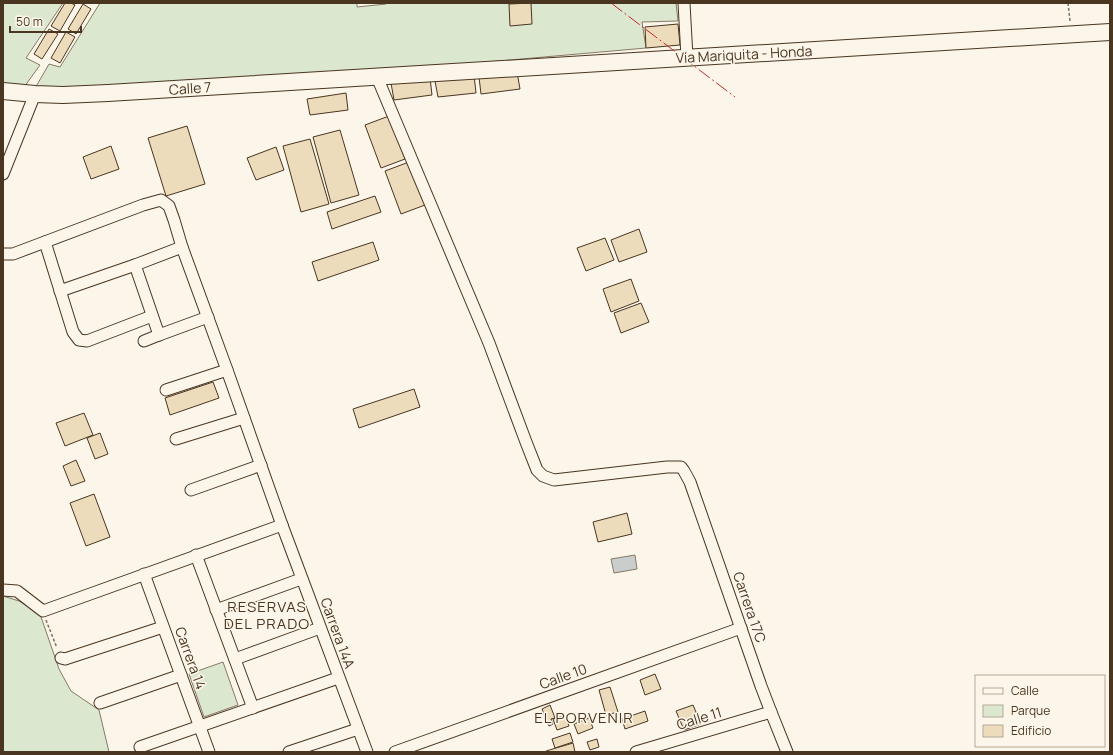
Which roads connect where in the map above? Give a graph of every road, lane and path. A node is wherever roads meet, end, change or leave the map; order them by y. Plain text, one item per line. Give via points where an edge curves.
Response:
1 (684, 3) edge
2 (1068, 3) edge
3 (1110, 32) edge
4 (1071, 34) junction
5 (687, 58) junction
6 (378, 76) junction
7 (3, 91) edge
8 (35, 94) junction
9 (3, 174) edge
10 (45, 242) junction
11 (182, 247) junction
12 (3, 254) edge
13 (135, 265) junction
14 (60, 291) junction
15 (152, 316) junction
16 (208, 317) junction
17 (159, 335) junction
18 (144, 341) dead end
19 (227, 370) junction
20 (166, 390) dead end
21 (244, 418) junction
22 (176, 439) dead end
23 (261, 465) junction
24 (191, 490) dead end
25 (282, 525) junction
26 (196, 555) junction
27 (144, 574) junction
28 (301, 579) junction
29 (3, 590) edge
30 (216, 610) junction
31 (43, 611) junction
32 (163, 627) junction
33 (320, 628) junction
34 (741, 628) junction
35 (61, 658) joint
36 (235, 659) junction
37 (181, 675) junction
38 (338, 678) junction
39 (100, 703) dead end
40 (253, 708) junction
41 (771, 712) junction
42 (200, 726) junction
43 (358, 729) junction
44 (140, 747) dead end
45 (209, 752) edge
46 (289, 752) edge
47 (367, 752) edge
48 (395, 752) edge
49 (636, 752) edge
50 (787, 752) edge

1 - 5 street
2 - 4 path
3 - 4 highway, Vía Mariquita - Honda
4 - 5 highway, Vía Mariquita - Honda
5 - 6 highway, Vía Mariquita - Honda
6 - 8 highway, Calle 7 via 108,93
6 - 34 street, Carrera 17C via 489,344 537,470 542,476 554,480 681,467 690,482
7 - 8 highway, Calle 7
8 - 9 street
10 - 11 street, Carrera 14A via 161,200 169,206
10 - 12 street via 13,254
10 - 14 street
11 - 13 street
11 - 16 street, Carrera 14A
13 - 14 street
13 - 15 street
14 - 15 street via 73,332 79,340 87,341
15 - 17 street
16 - 17 street
16 - 19 street, Carrera 14A
17 - 18 street
19 - 20 street
19 - 21 street, Carrera 14A
21 - 22 street
21 - 23 street, Carrera 14A
23 - 24 street
23 - 25 street, Carrera 14A
25 - 26 street
25 - 28 street, Carrera 14A
26 - 27 street
26 - 30 street
27 - 31 street
27 - 32 street, Carrera 14
28 - 30 street
28 - 33 street, Carrera 14A
29 - 31 street via 17,591
30 - 36 street
31 - 35 path
32 - 35 street
32 - 37 street, Carrera 14
33 - 36 street
33 - 38 street, Carrera 14A
34 - 41 street, Carrera 17C
34 - 48 street, Calle 10
36 - 40 street
37 - 39 street
37 - 42 street, Carrera 14
38 - 40 street
38 - 43 street, Carrera 14A
40 - 42 street
41 - 49 street, Calle 11
41 - 50 street, Carrera 17C
42 - 44 street
42 - 45 street, Carrera 14
43 - 46 street
43 - 47 street, Carrera 14A

